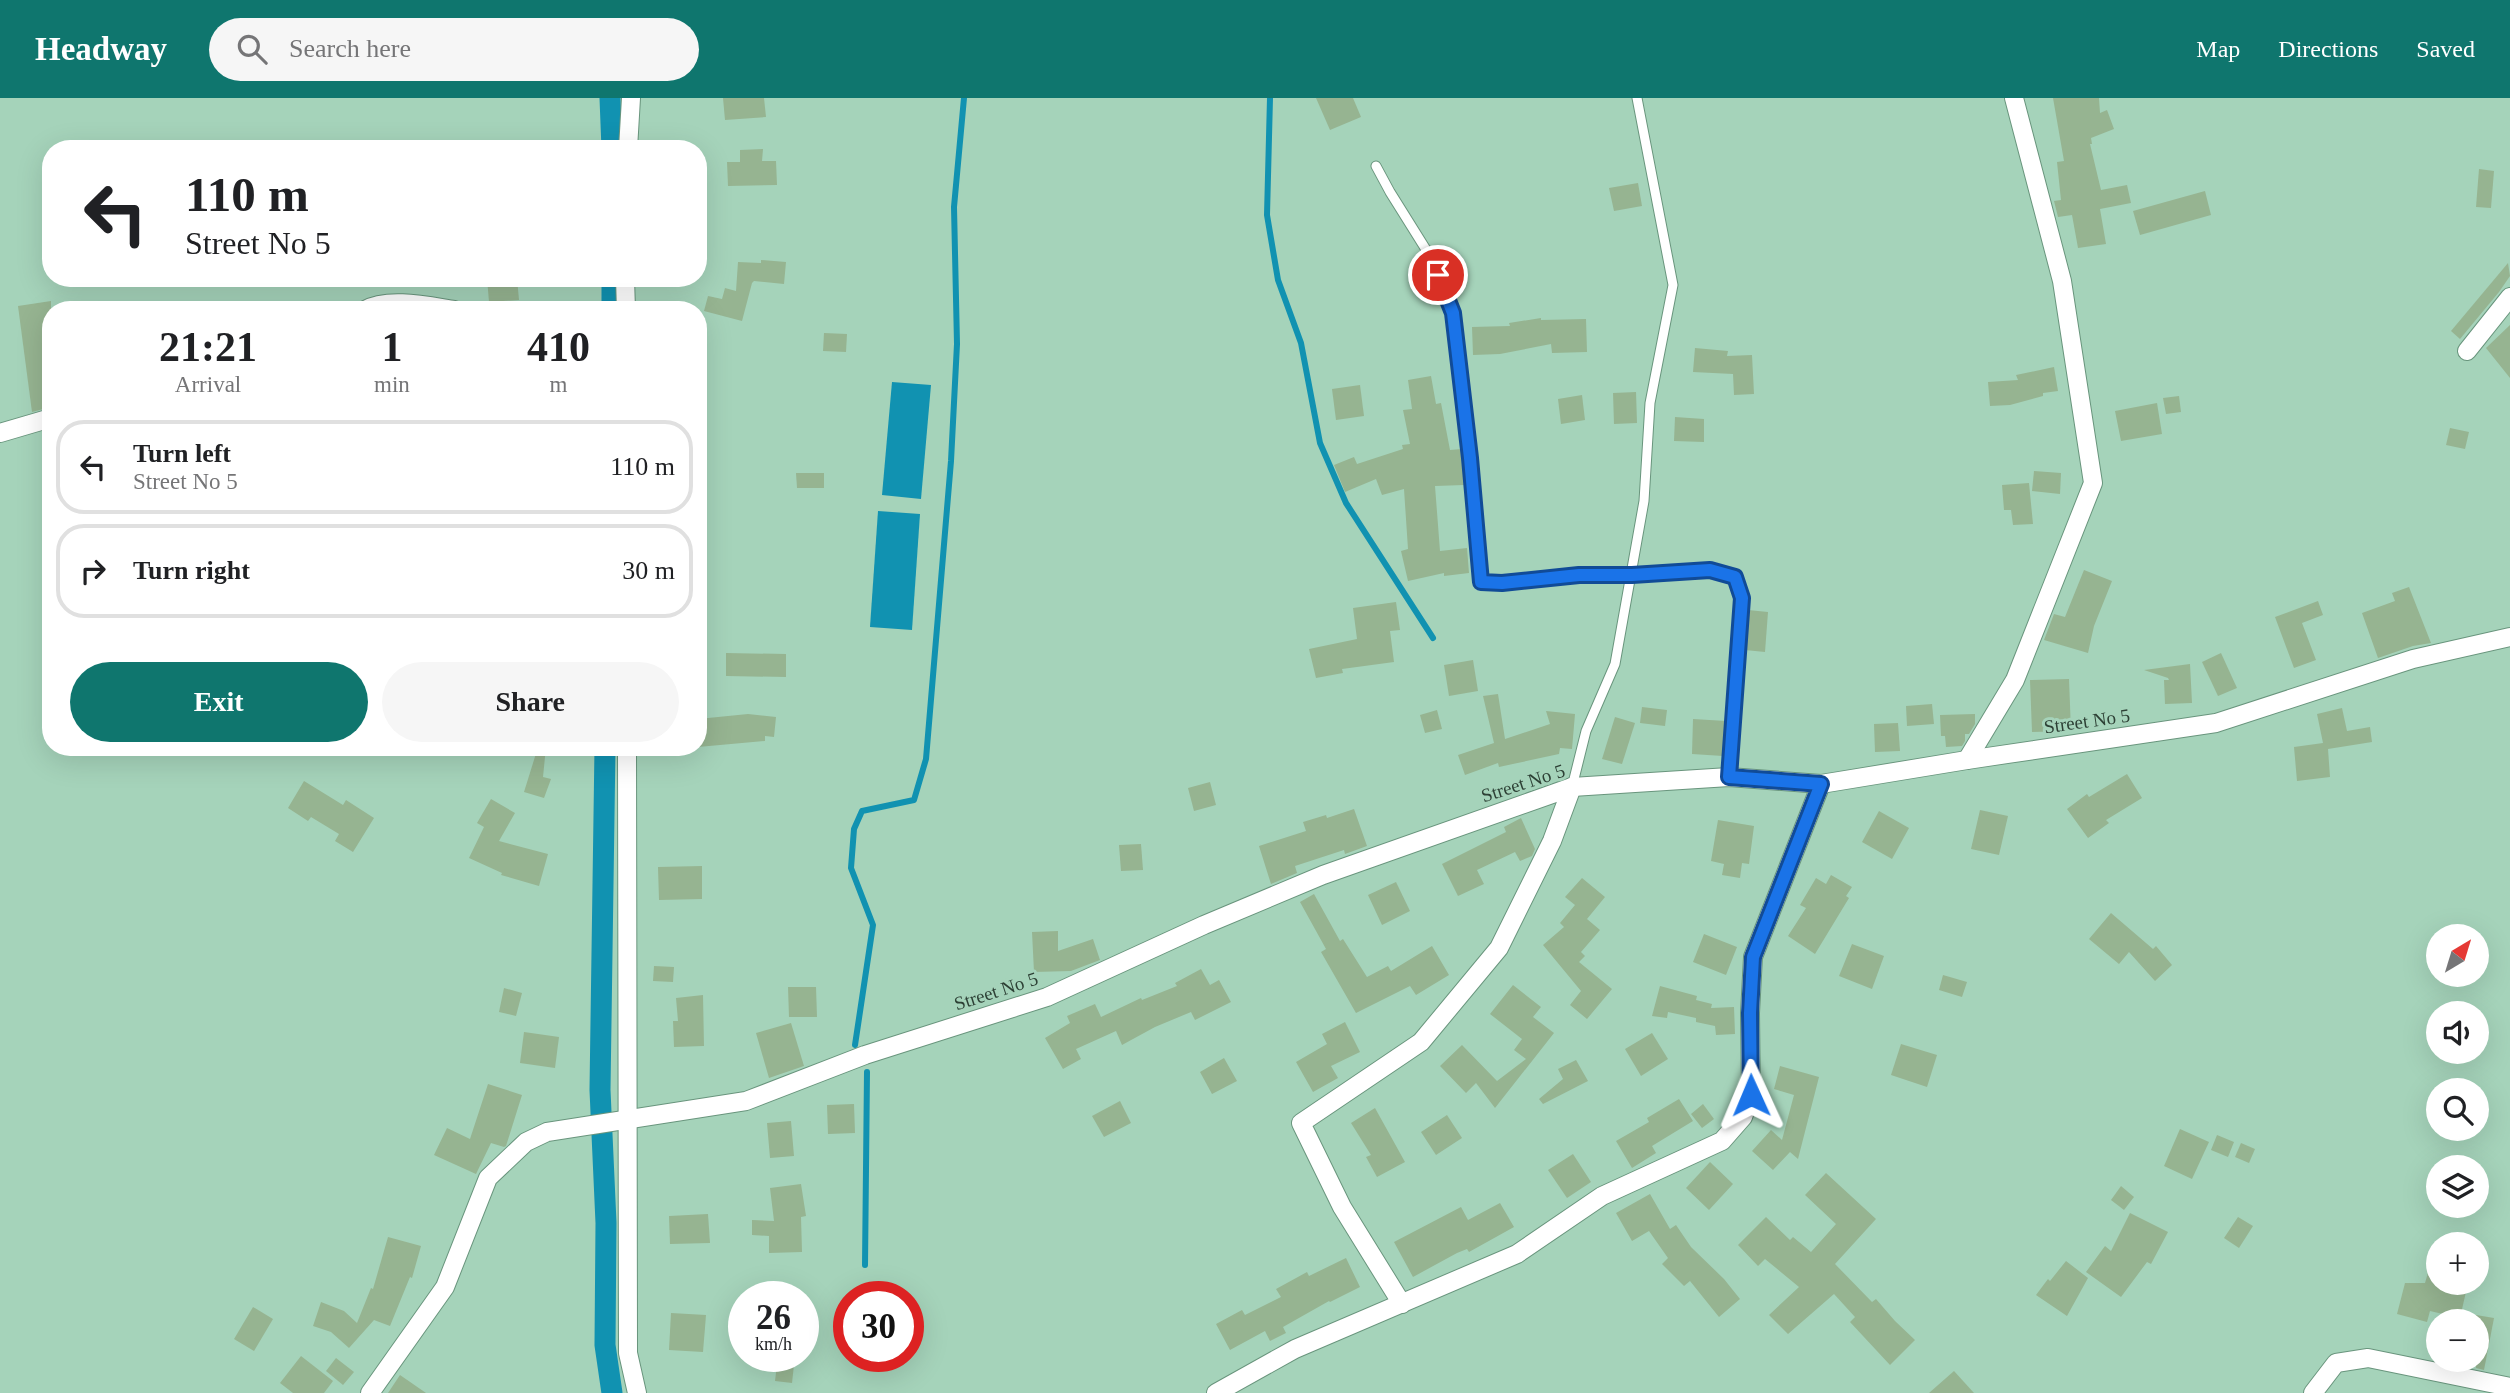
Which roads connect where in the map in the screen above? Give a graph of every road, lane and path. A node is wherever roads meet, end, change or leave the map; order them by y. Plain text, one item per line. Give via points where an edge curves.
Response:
1 (631, 98) edge
2 (1637, 98) edge
3 (2014, 98) edge
4 (629, 140) edge
5 (1376, 166) dead end
6 (2510, 297) edge
7 (2467, 351) dead end
8 (42, 421) edge
9 (0, 433) edge
10 (1632, 575) junction
11 (2510, 637) edge
12 (627, 756) edge
13 (1967, 760) junction
14 (1729, 777) junction
15 (1821, 784) junction
16 (1572, 787) junction
17 (620, 1121) junction
18 (1402, 1304) junction
19 (2510, 1387) edge
20 (370, 1393) edge
21 (637, 1393) edge
22 (1216, 1393) edge
23 (2313, 1393) edge

1 - 4 street
2 - 10 lane via 1674,285 1650,403 1644,501
3 - 13 street via 2062,281 2093,483 2015,680
5 - 10 lane via 1430,256 1453,313 1481,582
6 - 7 street
8 - 9 street
10 - 14 lane via 1710,570 1735,577 1742,598
10 - 16 lane via 1615,664 1587,731
11 - 13 street, Street No 5 via 2413,659 2216,723
12 - 17 street
13 - 15 street, Street No 5
14 - 15 street, Street No 5
14 - 16 street, Street No 5
15 - 18 street via 1753,957 1751,1095 1743,1117 1722,1141 1602,1196 1517,1254
16 - 17 street, Street No 5 via 1323,875 1047,997 865,1055 746,1101
16 - 18 street via 1552,841 1499,948 1421,1042 1301,1123 1342,1207
17 - 20 street, Street No 5 via 547,1132 527,1142 488,1178 445,1287
17 - 21 street via 628,1353
18 - 22 street via 1295,1349
19 - 23 street via 2368,1359 2336,1363

